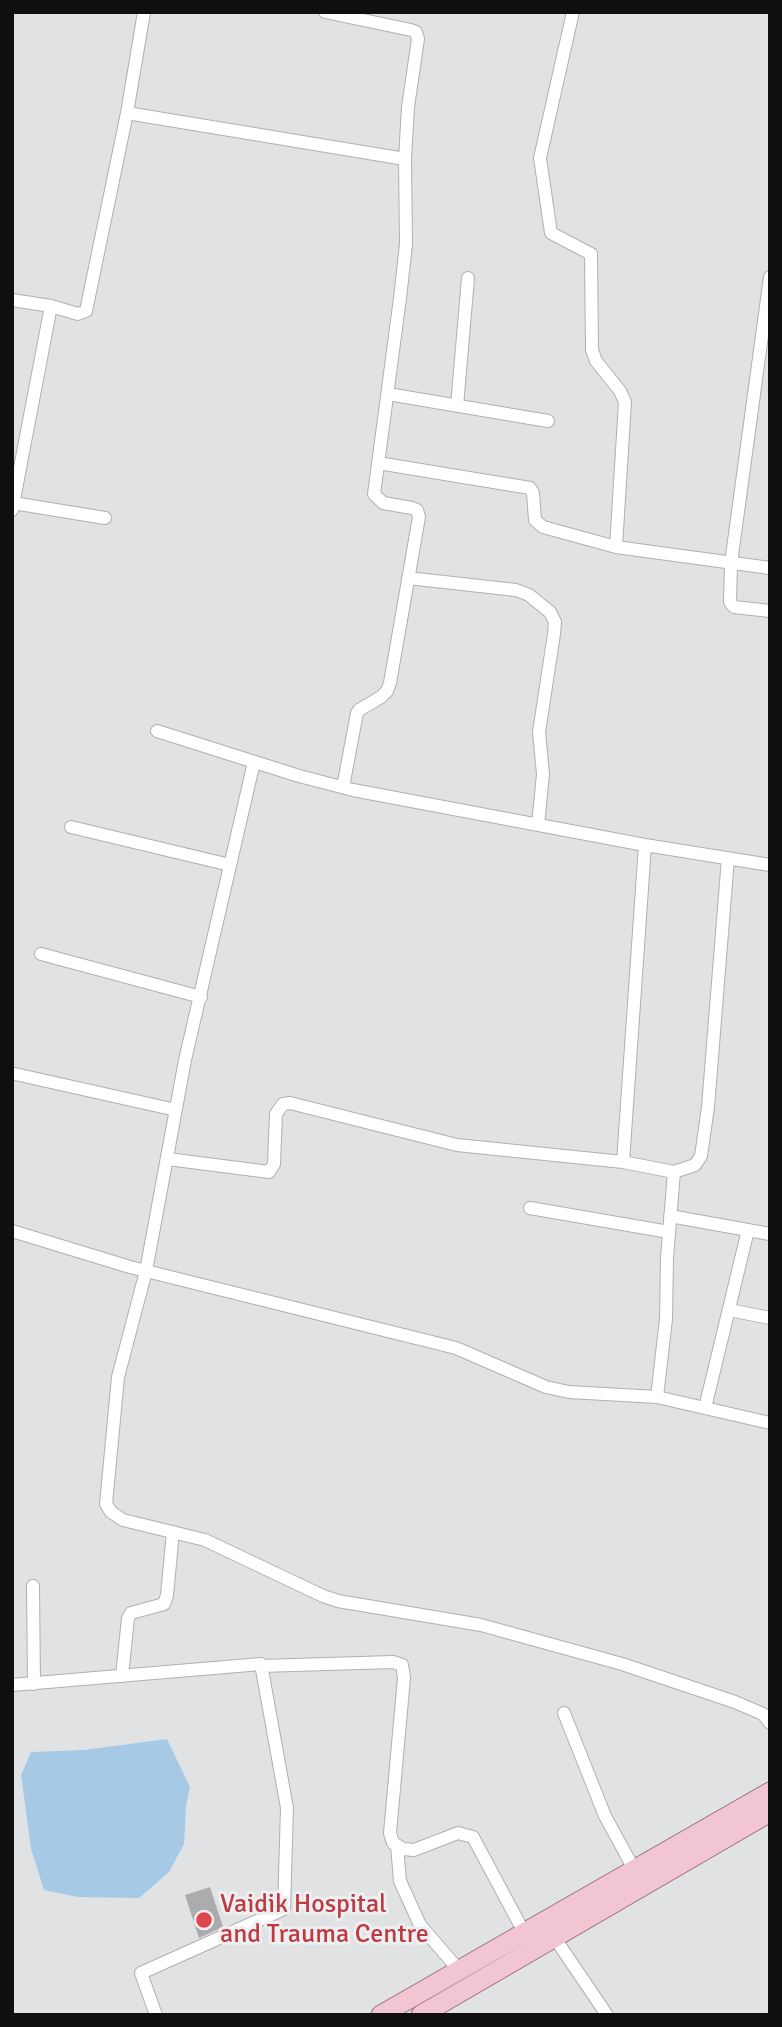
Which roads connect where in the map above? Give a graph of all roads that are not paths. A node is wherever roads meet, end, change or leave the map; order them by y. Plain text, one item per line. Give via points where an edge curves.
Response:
1 (144, 12) edge
2 (326, 12) edge
3 (573, 12) edge
4 (127, 113) junction
5 (405, 159) junction
6 (770, 277) edge
7 (468, 278) dead end
8 (12, 300) edge
9 (51, 306) junction
10 (767, 320) edge
11 (388, 394) junction
12 (457, 406) junction
13 (548, 421) dead end
14 (378, 463) junction
15 (13, 506) edge
16 (105, 518) dead end
17 (616, 547) junction
18 (731, 563) junction
19 (770, 568) edge
20 (408, 578) junction
21 (770, 611) edge
22 (157, 731) dead end
23 (254, 762) junction
24 (344, 787) junction
25 (538, 825) junction
26 (71, 827) dead end
27 (645, 845) junction
28 (728, 858) junction
29 (230, 865) junction
30 (770, 865) edge
31 (41, 954) dead end
32 (201, 997) junction
33 (15, 1074) dead end
34 (176, 1110) junction
35 (168, 1159) junction
36 (623, 1162) junction
37 (674, 1171) junction
38 (530, 1208) dead end
39 (670, 1216) junction
40 (748, 1230) junction
41 (12, 1231) edge
42 (669, 1232) junction
43 (770, 1234) edge
44 (146, 1271) junction
45 (729, 1310) junction
46 (770, 1318) edge
47 (657, 1397) junction
48 (705, 1408) junction
49 (770, 1423) edge
50 (173, 1532) junction
51 (33, 1586) dead end
52 (261, 1666) junction
53 (122, 1676) junction
54 (34, 1684) junction
55 (12, 1685) edge
56 (564, 1713) dead end
57 (770, 1723) edge
58 (770, 1792) edge
59 (762, 1816) edge
60 (397, 1845) junction
61 (635, 1871) junction
62 (524, 1933) junction
63 (554, 1937) junction
64 (533, 1951) junction
65 (459, 1970) junction
66 (156, 2015) edge
67 (381, 2015) edge
68 (421, 2015) edge
69 (607, 2015) edge

1 - 4 street
2 - 5 street via 416,32
3 - 17 street via 540,158 551,233 591,254 592,350 625,402
4 - 5 street
4 - 9 street via 86,311 78,314
5 - 11 street via 405,244
6 - 10 street
7 - 12 street
8 - 9 street
9 - 15 street
10 - 18 street
11 - 12 street
11 - 14 street
12 - 13 street
14 - 17 street via 524,486 533,492 537,524
14 - 20 street via 377,499 417,510 419,517
15 - 16 street
17 - 18 street
18 - 19 street
18 - 21 street via 730,605
20 - 24 street via 390,682 381,697 357,713
20 - 25 street via 516,590 550,612 555,622 539,732 543,774
22 - 23 street
23 - 24 street
23 - 29 street
24 - 25 street
25 - 27 street
26 - 29 street
27 - 28 street
27 - 36 street
28 - 30 street
28 - 37 street via 701,1156 695,1165
29 - 32 street
31 - 32 street
32 - 34 street
33 - 34 street
34 - 35 street
35 - 36 street via 269,1172 274,1164 276,1114 290,1103 457,1145
35 - 44 street
36 - 37 street
37 - 39 street
38 - 42 street
39 - 40 street
39 - 42 street
40 - 43 street
40 - 45 street
41 - 44 street
42 - 47 street
44 - 47 street via 456,1349 546,1387
44 - 50 street via 118,1377 106,1504 123,1520
45 - 46 street
45 - 48 street
47 - 48 street
48 - 49 street
50 - 53 street via 164,1604 131,1613 128,1618
50 - 57 street via 205,1540 338,1601 443,1616 622,1664 735,1702 763,1714
51 - 54 street
52 - 53 street
52 - 60 street via 402,1665 390,1833
52 - 66 street via 287,1808 284,1909 141,1973
53 - 54 street
54 - 55 street
56 - 61 street via 605,1816
58 - 59 main road
59 - 61 main road
59 - 63 main road
60 - 62 street via 414,1850 458,1833 473,1837
60 - 65 street via 400,1881 420,1925
61 - 62 main road
62 - 64 street
62 - 65 main road
63 - 64 main road
63 - 69 street
64 - 68 main road
65 - 67 main road

